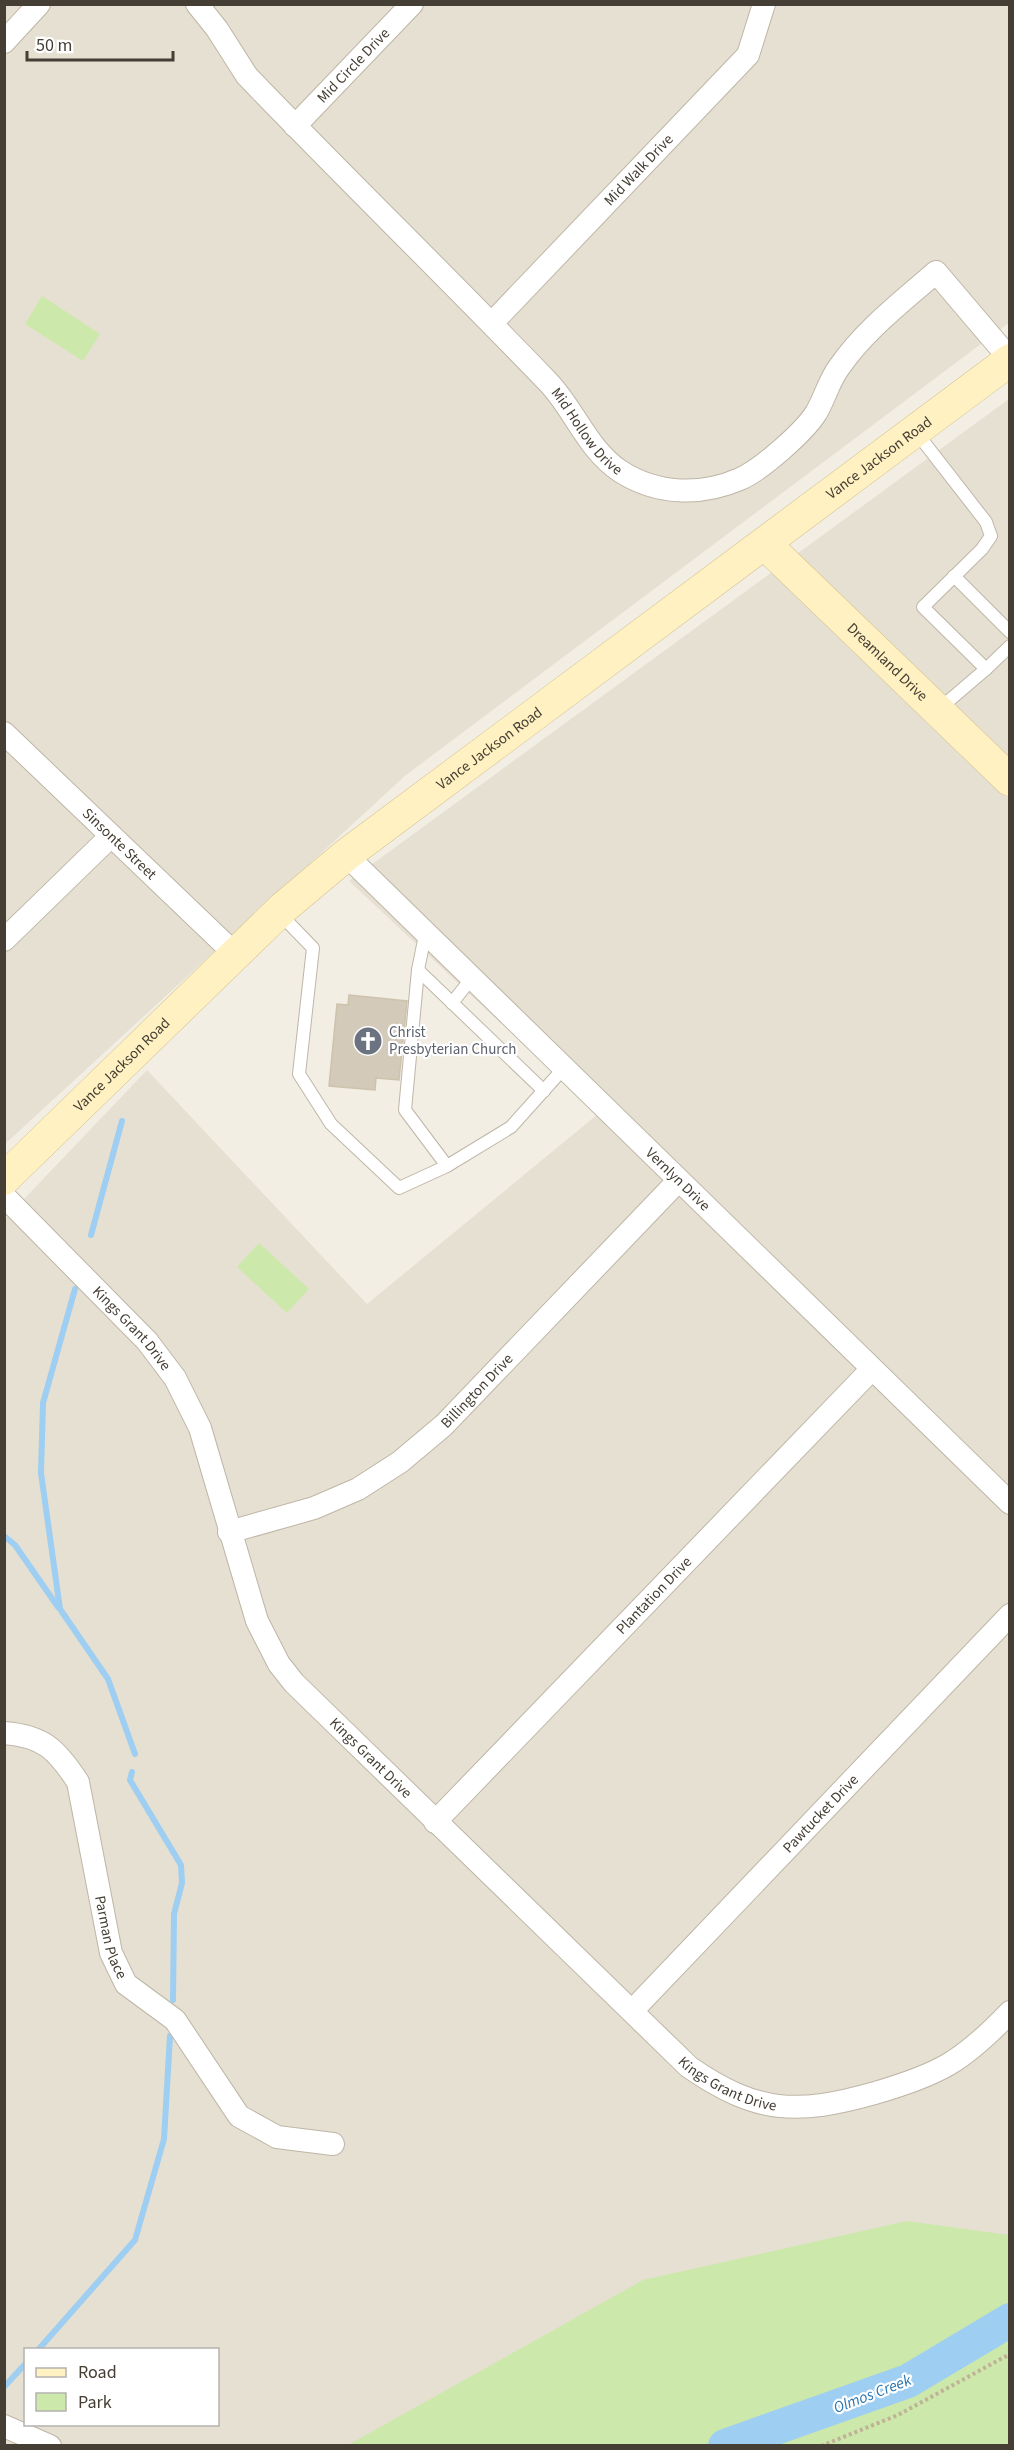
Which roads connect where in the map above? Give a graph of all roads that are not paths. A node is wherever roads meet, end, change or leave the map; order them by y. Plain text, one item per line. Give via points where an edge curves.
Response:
1 (39, 4) edge
2 (197, 4) edge
3 (412, 4) edge
4 (764, 4) edge
5 (4, 42) edge
6 (295, 126) junction
7 (492, 323) junction
8 (1010, 360) edge
9 (915, 431) junction
10 (765, 544) junction
11 (954, 576) junction
12 (1010, 632) edge
13 (1010, 646) edge
14 (986, 669) junction
15 (938, 711) junction
16 (4, 733) edge
17 (1010, 780) edge
18 (111, 836) junction
19 (346, 855) junction
20 (278, 912) junction
21 (426, 935) junction
22 (4, 940) edge
23 (235, 954) junction
24 (418, 970) junction
25 (471, 979) junction
26 (452, 1003) junction
27 (563, 1069) junction
28 (544, 1091) junction
29 (447, 1166) junction
30 (4, 1179) edge
31 (678, 1181) junction
32 (4, 1196) edge
33 (872, 1369) junction
34 (1010, 1503) edge
35 (229, 1532) junction
36 (1010, 1615) edge
37 (4, 1733) edge
38 (435, 1822) junction
39 (632, 2011) junction
40 (1010, 2012) edge
41 (333, 2144) dead end
42 (4, 2426) edge
43 (50, 2445) edge

1 - 5 street
2 - 6 street, Mid Hollow Drive via 247,76
3 - 6 street, Mid Circle Drive
4 - 7 street, Mid Walk Drive via 748,55
6 - 7 street, Mid Hollow Drive
7 - 8 street, Mid Hollow Drive via 559,393 602,455 621,471 679,492 712,489 743,478 795,438 816,413 838,367 870,330 936,272
8 - 9 main road, Vance Jackson Road
9 - 10 main road, Vance Jackson Road
9 - 11 lane via 986,522 991,536
10 - 15 main road, Dreamland Drive
10 - 19 main road, Vance Jackson Road
11 - 12 lane
11 - 14 lane via 923,607
13 - 14 lane
14 - 15 lane
15 - 17 main road, Dreamland Drive
16 - 18 street, Sinsonte Street
18 - 22 street
18 - 23 street, Sinsonte Street
19 - 20 main road, Vance Jackson Road
19 - 21 street, Vernlyn Drive
20 - 23 main road, Vance Jackson Road
20 - 29 lane via 313,948 299,1074 331,1124 399,1188
21 - 24 lane
21 - 25 street, Vernlyn Drive
23 - 30 main road, Vance Jackson Road
24 - 26 lane
24 - 29 lane via 405,1110
25 - 26 lane
25 - 27 street, Vernlyn Drive
26 - 28 lane
27 - 28 lane
27 - 31 street, Vernlyn Drive
28 - 29 lane via 511,1127
31 - 33 street, Vernlyn Drive
31 - 35 street, Billington Drive via 444,1425 400,1462 358,1489 314,1508
32 - 35 street, Kings Grant Drive via 147,1341 175,1378 200,1428
33 - 34 street, Vernlyn Drive
33 - 38 street, Plantation Drive
35 - 38 street, Kings Grant Drive via 257,1621 279,1664 310,1701
36 - 39 street, Pawtucket Drive
37 - 41 street, Parman Place via 45,1742 64,1760 78,1782 111,1953 126,1984 175,2020 239,2116 277,2137
38 - 39 street, Kings Grant Drive
39 - 40 street, Kings Grant Drive via 689,2067 718,2087 768,2105 820,2106 921,2079 967,2054
42 - 43 street

